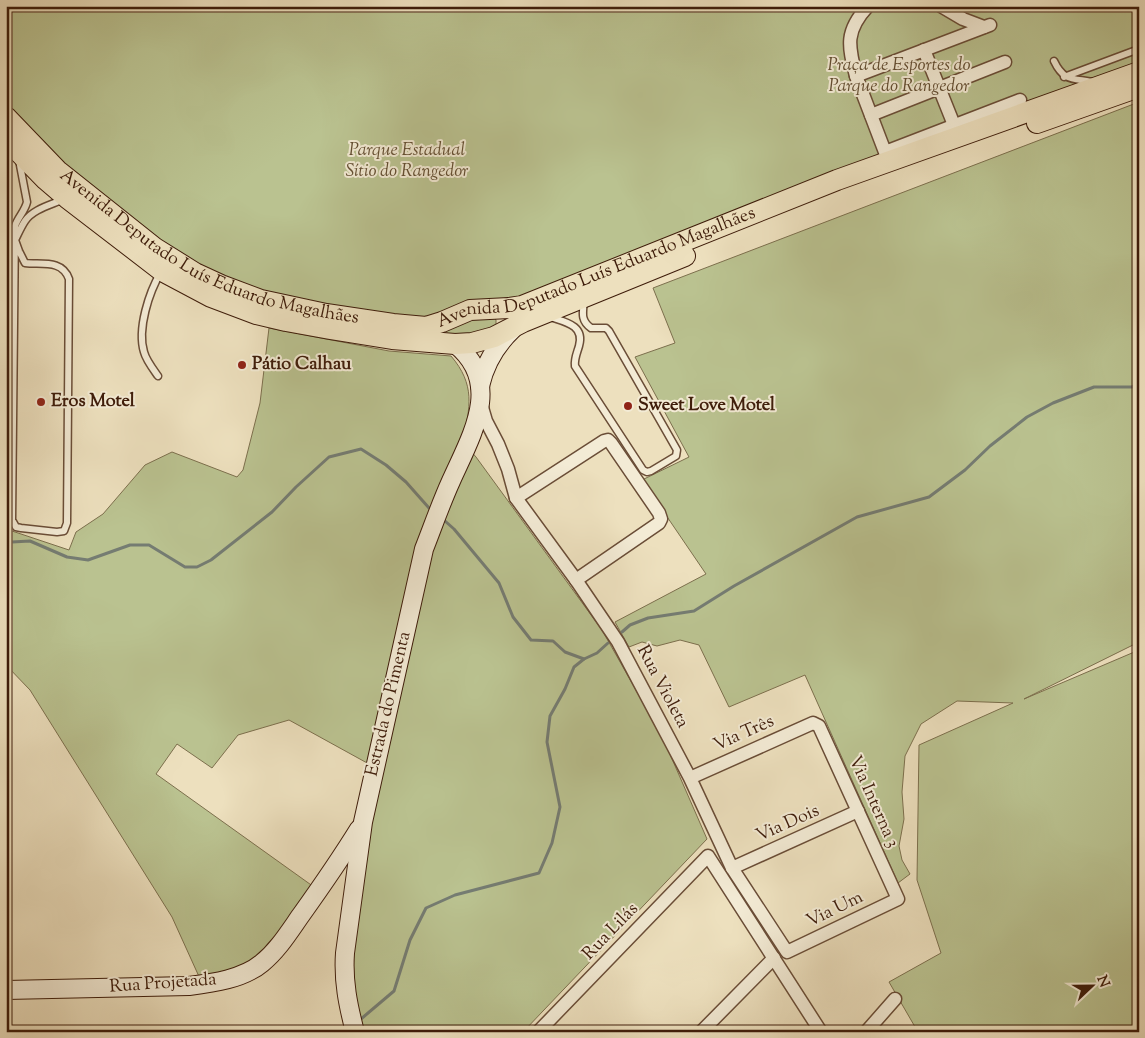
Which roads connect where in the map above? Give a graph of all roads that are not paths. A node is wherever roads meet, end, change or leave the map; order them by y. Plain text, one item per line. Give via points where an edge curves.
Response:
1 (868, 6) edge
2 (941, 6) edge
3 (1139, 49) edge
4 (924, 50) junction
5 (1004, 62) dead end
6 (1054, 62) dead end
7 (1139, 72) edge
8 (856, 76) junction
9 (1064, 77) junction
10 (1104, 84) junction
11 (1139, 87) edge
12 (939, 88) junction
13 (1020, 100) dead end
14 (871, 115) junction
15 (6, 117) edge
16 (954, 126) junction
17 (10, 148) edge
18 (67, 198) junction
19 (15, 240) junction
20 (162, 271) junction
21 (585, 296) junction
22 (490, 308) junction
23 (542, 314) junction
24 (517, 325) junction
25 (494, 337) junction
26 (455, 344) junction
27 (158, 376) dead end
28 (480, 393) junction
29 (470, 438) junction
30 (498, 444) junction
31 (516, 498) junction
32 (576, 580) junction
33 (813, 723) joint
34 (690, 778) junction
35 (858, 811) junction
36 (363, 822) junction
37 (340, 860) junction
38 (732, 868) junction
39 (356, 871) junction
40 (898, 899) joint
41 (787, 952) joint
42 (774, 958) junction
43 (6, 990) edge
44 (895, 999) dead end
45 (355, 1032) edge
46 (538, 1032) edge
47 (701, 1032) edge
48 (821, 1032) edge
49 (866, 1032) edge

1 - 8 street via 857,18 851,34 850,50
2 - 4 street via 963,19 987,26
3 - 9 lane
4 - 8 street
4 - 12 street
5 - 12 street
6 - 9 lane
7 - 10 main road, Avenida Deputado Luís Eduardo Magalhães
8 - 14 street
9 - 10 lane
10 - 22 main road, Avenida Deputado Luís Eduardo Magalhães via 836,180 522,306
11 - 21 main road, Avenida Deputado Luís Eduardo Magalhães via 841,192
12 - 14 street
12 - 16 street
13 - 16 street
14 - 16 street via 885,152
15 - 22 main road, Avenida Deputado Luís Eduardo Magalhães via 57,170 154,248 221,285 285,306 393,324 426,326 470,310
17 - 18 main road, Avenida Deputado Luís Eduardo Magalhães
17 - 19 lane via 27,202 15,226
18 - 19 lane via 31,215
18 - 20 main road, Avenida Deputado Luís Eduardo Magalhães
19 - 19 lane via 12,520 16,527 64,531 67,523 69,280 58,266 25,263
20 - 26 main road, Avenida Deputado Luís Eduardo Magalhães via 211,297 264,316 392,339
20 - 27 lane via 142,324 144,352
21 - 23 main road, Avenida Deputado Luís Eduardo Magalhães
21 - 23 lane via 584,322 591,328 608,330 677,450 676,456 651,471 644,470 576,366 581,336 578,330 574,325
22 - 25 main road via 499,313 503,321
23 - 24 main road, Avenida Deputado Luís Eduardo Magalhães
24 - 25 main road, Avenida Deputado Luís Eduardo Magalhães
24 - 28 main road, Estrada do Pimenta via 496,348 485,371
25 - 26 main road, Avenida Deputado Luís Eduardo Magalhães via 472,344
26 - 28 main road, Estrada do Pimenta via 474,362
28 - 29 main road, Estrada do Pimenta
28 - 30 street, Rua Violeta via 486,421
29 - 30 street via 479,437
29 - 36 main road, Estrada do Pimenta via 424,549
30 - 31 street, Rua Violeta
31 - 32 street, Rua Violeta
31 - 32 street via 604,441 611,443 661,518 659,523
32 - 34 street, Rua Violeta via 618,642
33 - 34 street, Via Três
33 - 35 street, Via Interna 3 via 819,726
34 - 38 street, Rua Violeta
35 - 38 street, Via Dois
35 - 40 street, Via Interna 3
36 - 37 main road, Rua Projetada
36 - 39 main road, Estrada do Pimenta
37 - 39 main road via 350,858
37 - 43 main road, Rua Projetada via 282,942 262,964 248,972 189,986
38 - 41 street, Rua Violeta
39 - 45 main road, Estrada do Pimenta via 344,971
40 - 41 street, Via Um
42 - 46 street, Rua Lilás via 708,856
42 - 47 street
42 - 48 street
44 - 49 street

